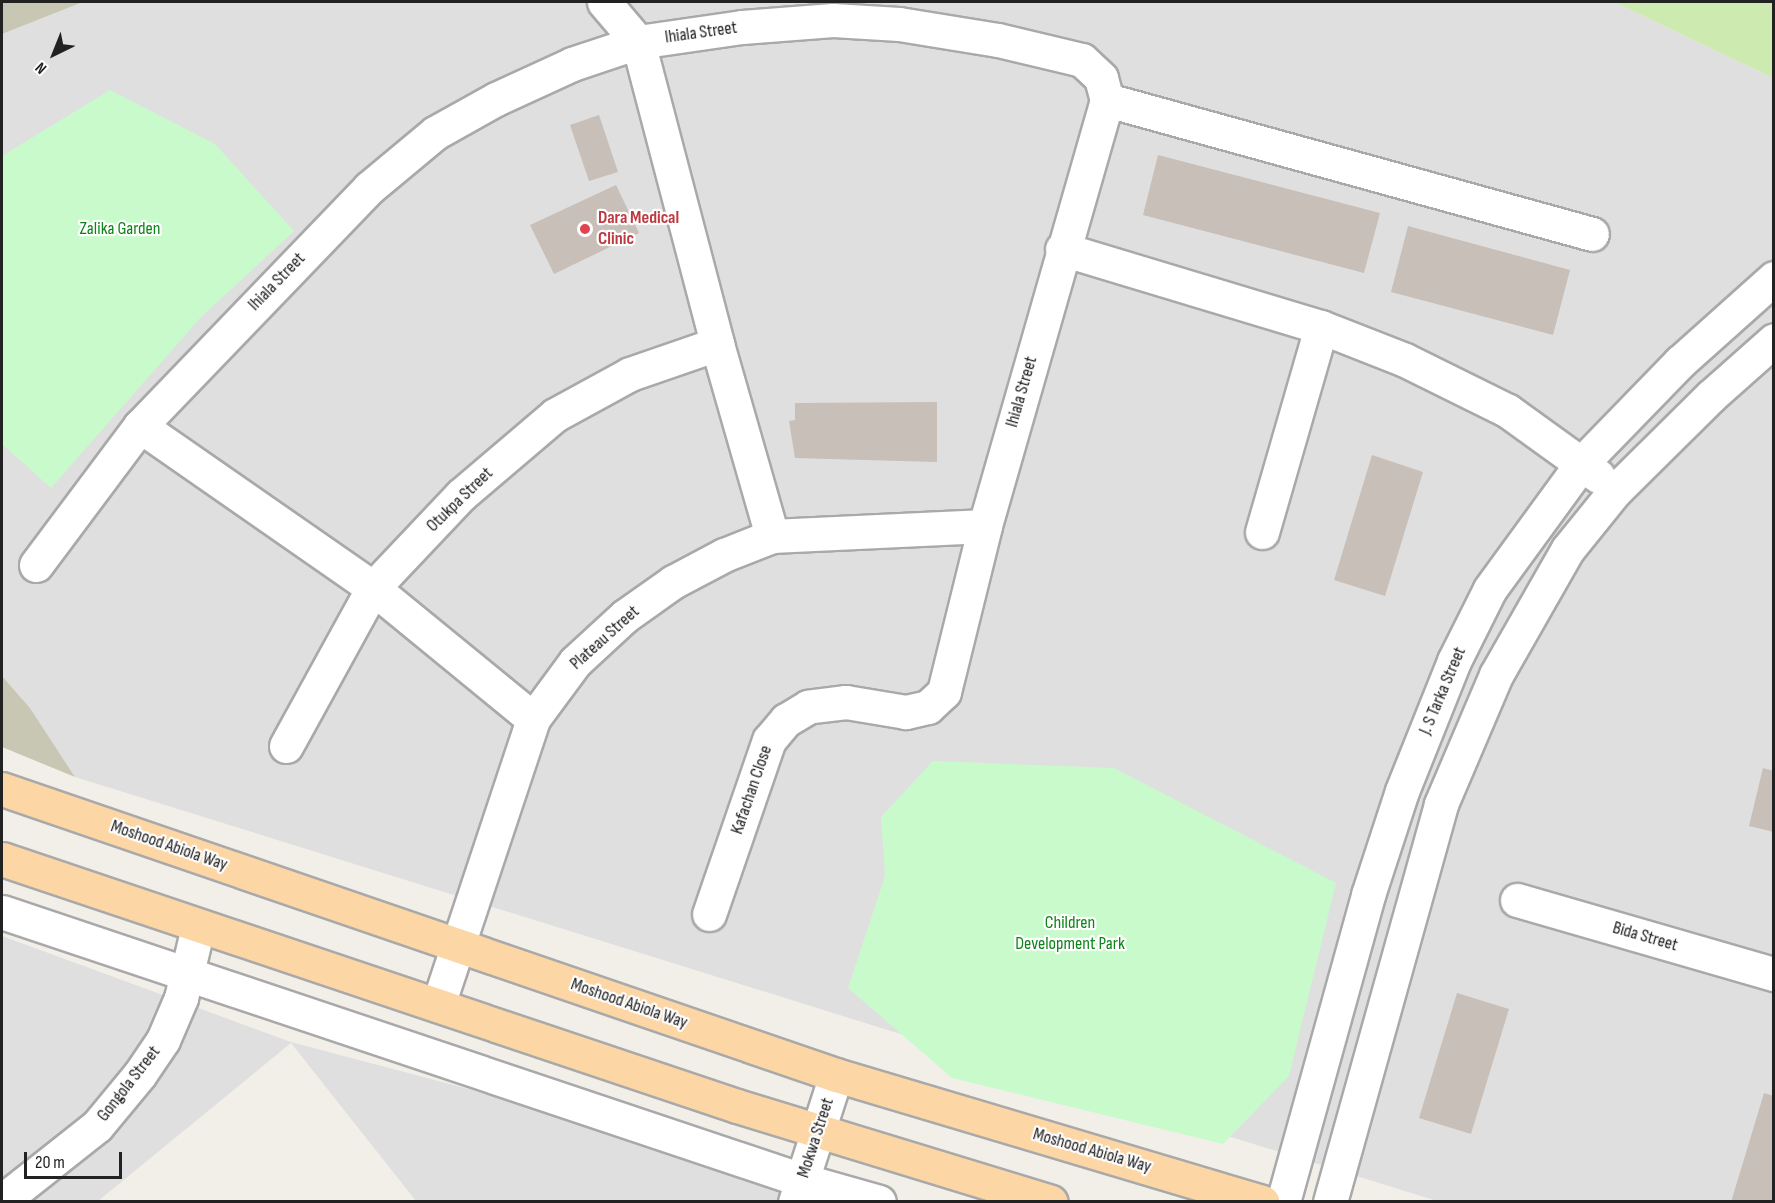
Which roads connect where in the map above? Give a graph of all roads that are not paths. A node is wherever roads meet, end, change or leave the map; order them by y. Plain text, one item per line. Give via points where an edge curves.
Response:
1 (604, 2) edge
2 (638, 42) junction
3 (1107, 100) junction
4 (1592, 234) dead end
5 (1062, 249) junction
6 (1770, 288) edge
7 (1322, 327) junction
8 (1773, 340) edge
9 (717, 345) junction
10 (140, 426) junction
11 (1582, 463) junction
12 (1615, 491) junction
13 (985, 526) junction
14 (1262, 531) dead end
15 (772, 536) junction
16 (36, 566) dead end
17 (373, 588) junction
18 (533, 719) junction
19 (286, 746) dead end
20 (2, 789) edge
21 (2, 859) edge
22 (1517, 900) dead end
23 (2, 912) edge
24 (709, 914) dead end
25 (198, 927) junction
26 (457, 944) junction
27 (1773, 974) edge
28 (187, 975) junction
29 (438, 1005) junction
30 (836, 1075) junction
31 (818, 1132) junction
32 (799, 1191) edge
33 (1008, 1195) edge
34 (2, 1201) edge
35 (879, 1202) edge
36 (1051, 1202) edge
37 (1262, 1202) edge
38 (1284, 1202) edge
39 (1330, 1202) edge

1 - 2 street
2 - 3 street, Ihiala Street via 742,27 822,21 899,24 998,40 1082,60 1101,78
2 - 9 street
2 - 10 street, Ihiala Street via 572,64 435,133 369,188
3 - 4 street
3 - 5 street, Ihiala Street
5 - 7 street
5 - 13 street, Ihiala Street
6 - 11 street, J. S Tarka Street via 1680,362
7 - 11 street via 1458,384 1508,411
7 - 14 street
8 - 12 street
9 - 15 street
9 - 17 street, Otukpa Street via 630,374 555,416 461,495
10 - 16 street, Ihiala Street
10 - 17 street
11 - 12 street
11 - 38 street, J. S Tarka Street via 1490,589 1454,661 1402,791 1368,896
12 - 39 street via 1568,549 1530,610 1496,675 1441,804
13 - 15 street, Plateau Street
13 - 24 street, Kafachan Close via 944,692 928,707 906,712 846,702 808,707 786,720 769,740
15 - 18 street, Plateau Street via 673,582 625,615 575,662
17 - 18 street
17 - 19 street, Otukpa Street
18 - 26 street, Plateau Street
20 - 26 main road, Moshood Abiola Way
21 - 25 main road
22 - 27 street, Bida Street
23 - 28 street
25 - 28 street, Gongola Street
25 - 29 main road
26 - 29 street, Plateau Street
26 - 30 main road, Moshood Abiola Way
28 - 32 street
28 - 34 street, Gongola Street via 163,1040 118,1104 97,1126
29 - 31 main road
30 - 31 street, Mokwa Street
30 - 37 main road, Moshood Abiola Way
31 - 32 street, Mokwa Street
31 - 33 main road
32 - 35 street
33 - 36 main road

